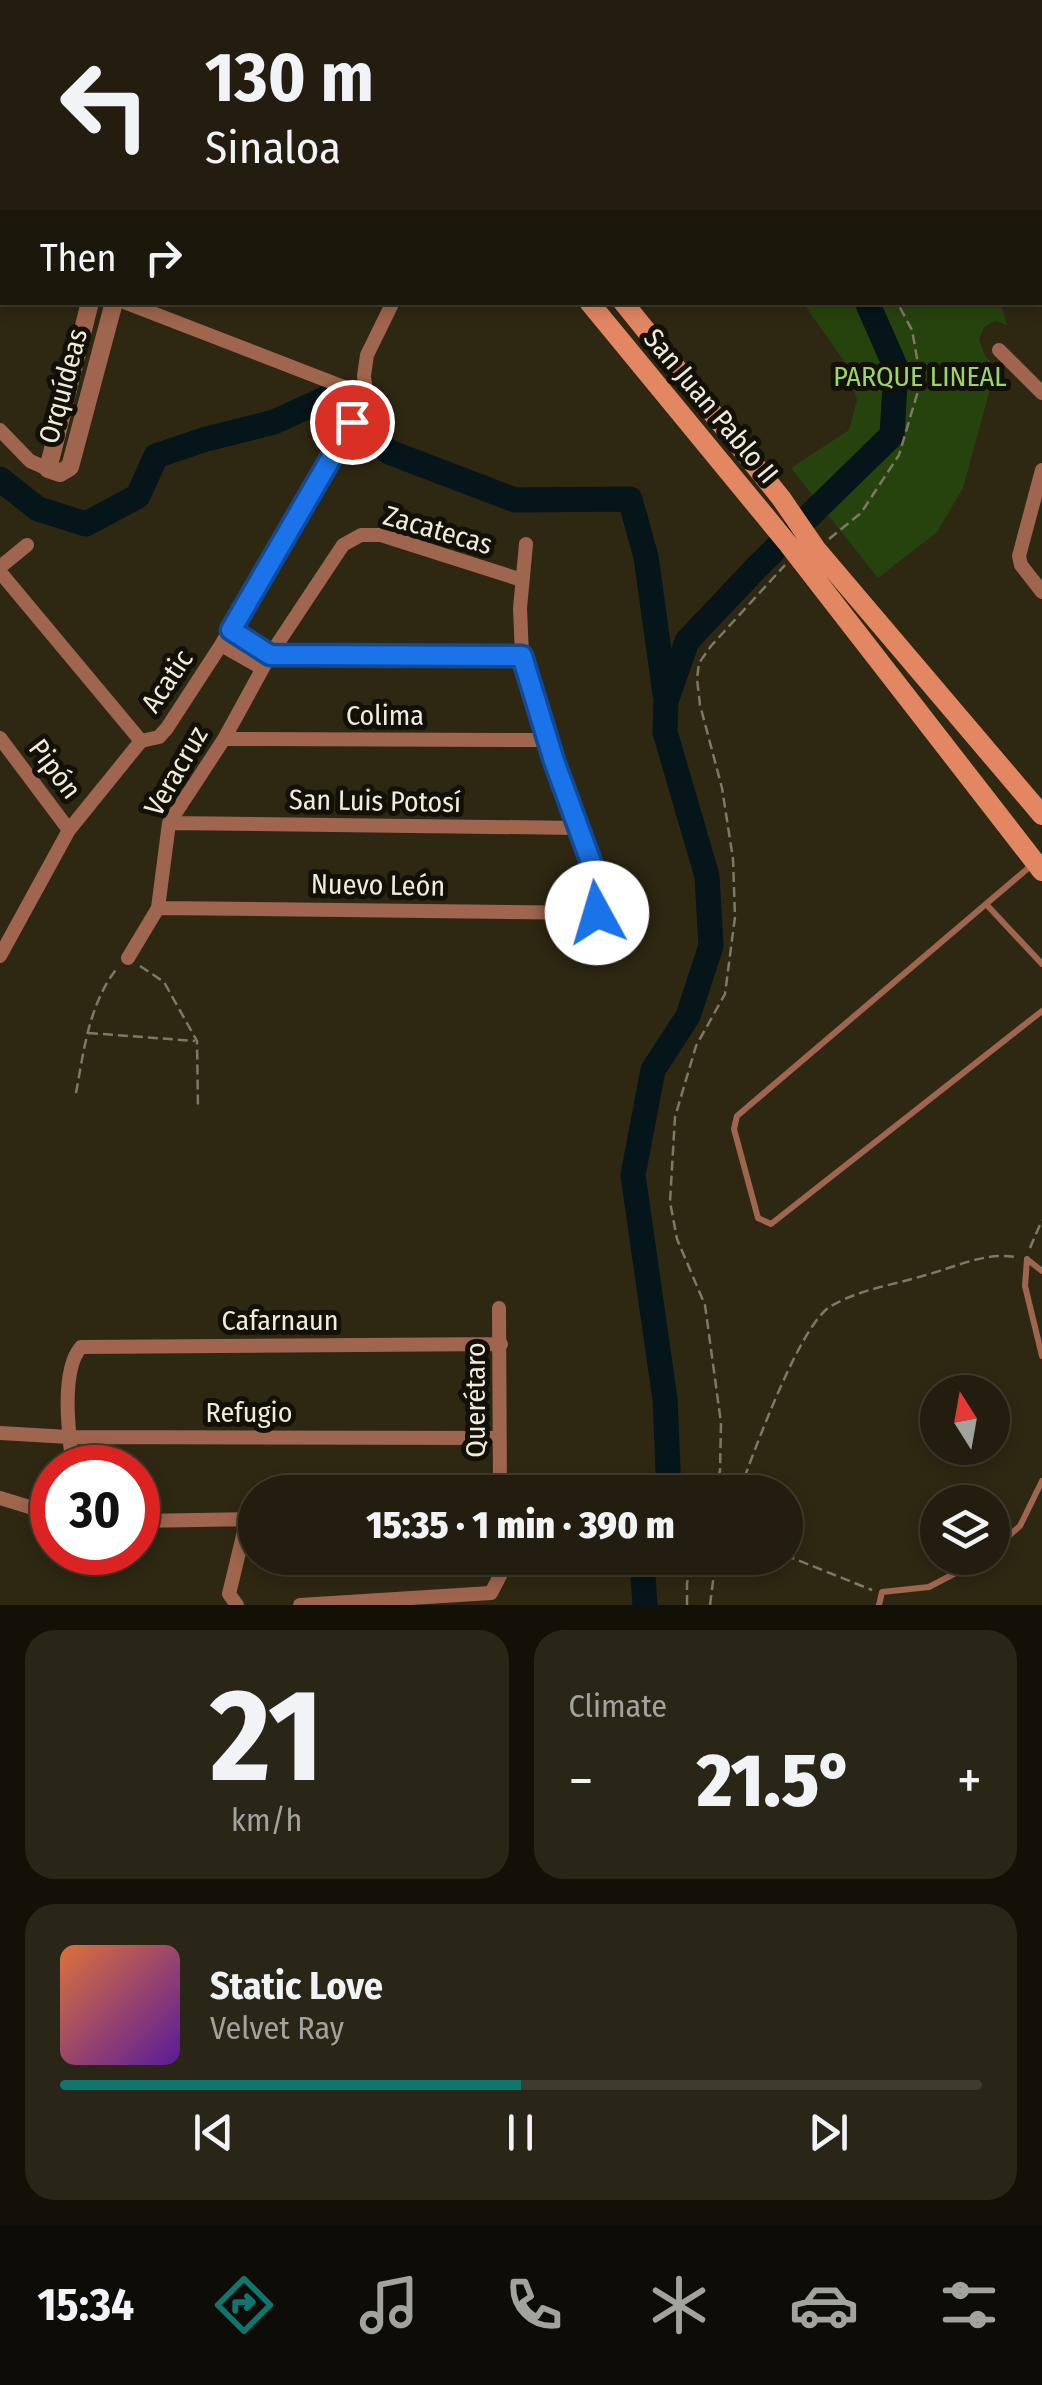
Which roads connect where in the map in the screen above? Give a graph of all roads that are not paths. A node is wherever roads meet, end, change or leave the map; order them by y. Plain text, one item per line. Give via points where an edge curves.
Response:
1 (89, 305) edge
2 (113, 305) edge
3 (131, 305) edge
4 (392, 305) edge
5 (591, 305) edge
6 (625, 305) edge
7 (999, 350) dead end
8 (1042, 393) edge
9 (366, 399) junction
10 (0, 430) edge
11 (48, 469) junction
12 (1041, 475) edge
13 (526, 544) dead end
14 (26, 545) dead end
15 (343, 545) joint
16 (800, 549) junction
17 (0, 570) edge
18 (522, 580) junction
19 (1042, 592) edge
20 (231, 630) junction
21 (222, 645) junction
22 (522, 656) junction
23 (266, 662) junction
24 (0, 738) edge
25 (224, 739) junction
26 (547, 740) junction
27 (140, 741) junction
28 (1042, 815) edge
29 (169, 823) junction
30 (580, 828) junction
31 (69, 830) junction
32 (1040, 862) edge
33 (986, 904) junction
34 (158, 908) junction
35 (597, 913) junction
36 (582, 954) dead end
37 (0, 956) edge
38 (128, 958) road end
39 (1042, 964) edge
40 (1042, 1011) edge
41 (1042, 1270) edge
42 (500, 1308) dead end
43 (501, 1344) junction
44 (1042, 1356) edge
45 (0, 1433) edge
46 (70, 1437) junction
47 (499, 1438) junction
48 (71, 1445) edge
49 (500, 1475) edge
50 (1042, 1481) edge
51 (0, 1498) edge
52 (30, 1507) edge
53 (238, 1518) edge
54 (160, 1520) edge
55 (1010, 1535) edge
56 (238, 1575) edge
57 (500, 1575) edge
58 (952, 1575) edge
59 (233, 1600) edge
60 (300, 1605) edge
61 (879, 1605) edge

1 - 11 street, Orquídeas
2 - 11 street, Orquídeas via 70,467 60,473
3 - 9 street
4 - 9 street, Acatic via 367,355
5 - 16 main road, San Juan Pablo II
6 - 16 main road, San Juan Pablo II via 805,529
7 - 8 street
9 - 20 street, Acatic
10 - 11 street via 30,462
12 - 19 street via 1019,556
13 - 18 street
14 - 17 street
15 - 18 street, Zacatecas via 361,535 381,535
15 - 23 street, Veracruz
16 - 28 main road
16 - 32 main road
17 - 27 street
18 - 22 street
20 - 21 street, Acatic
20 - 23 street
21 - 23 street
21 - 27 street, Acatic via 167,728
22 - 23 street
22 - 26 street
23 - 25 street, Veracruz
24 - 31 street, Pipón
25 - 26 street, Colima
25 - 29 street, Veracruz
26 - 30 street
27 - 31 street, Acatic
29 - 30 street, San Luis Potosí
29 - 34 street, Veracruz
30 - 35 street
31 - 37 street, Acatic
32 - 33 lane
33 - 39 lane
33 - 40 lane via 737,1116 734,1129 758,1218 771,1224
34 - 35 street, Nuevo León
34 - 38 street, Veracruz
35 - 36 street
41 - 44 lane via 1027,1259 1025,1286
42 - 43 street, Querétaro
43 - 46 street, Cafarnaun via 81,1347 70,1365
43 - 47 street, Querétaro
45 - 46 street, Refugio
46 - 47 street, Refugio
46 - 48 street
47 - 49 street, Querétaro
50 - 55 lane
51 - 52 street
53 - 54 street
56 - 59 street
57 - 60 street via 491,1593
58 - 61 lane via 929,1587 882,1592

